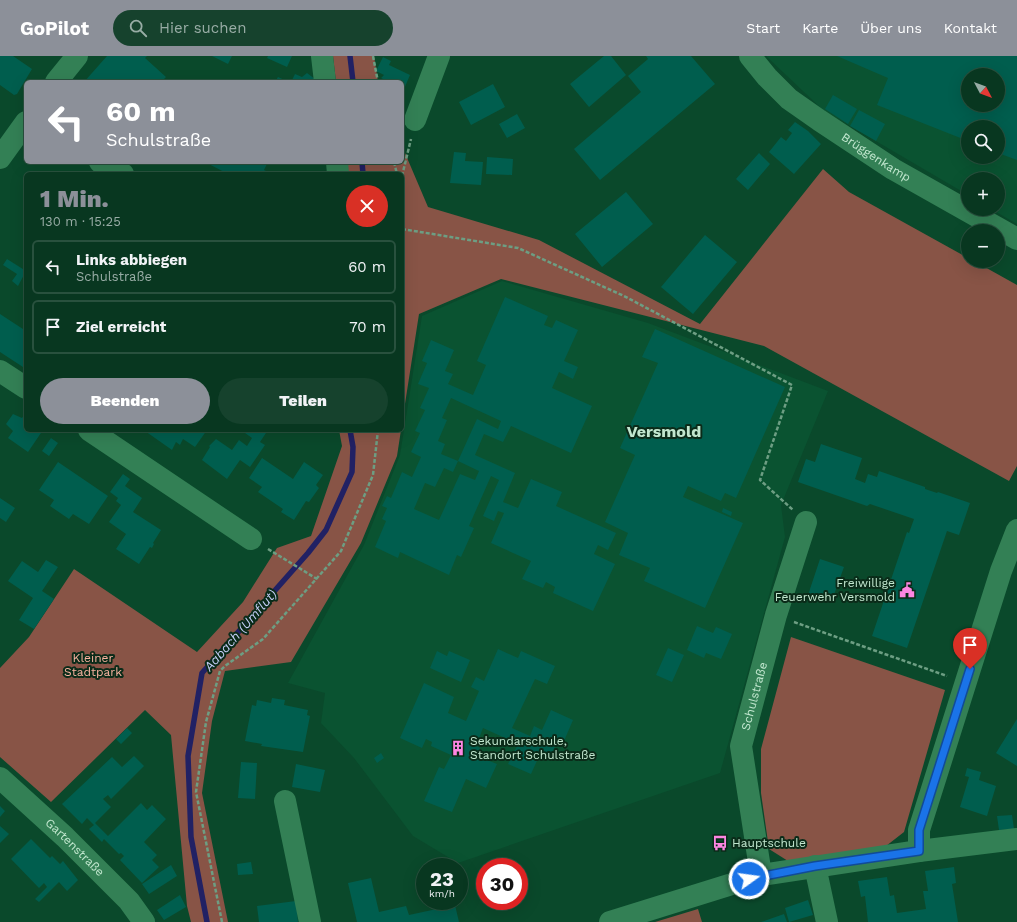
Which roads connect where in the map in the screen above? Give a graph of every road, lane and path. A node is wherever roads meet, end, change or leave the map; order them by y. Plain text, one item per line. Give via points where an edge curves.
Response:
1 (77, 56) edge
2 (322, 56) edge
3 (372, 56) edge
4 (438, 56) edge
5 (750, 56) edge
6 (58, 80) edge
7 (326, 80) edge
8 (378, 80) edge
9 (415, 120) joint
10 (24, 125) edge
11 (0, 158) edge
12 (104, 164) edge
13 (119, 172) edge
14 (403, 172) edge
15 (404, 230) edge
16 (1017, 239) edge
17 (0, 371) edge
18 (24, 387) edge
19 (92, 432) edge
20 (378, 432) edge
21 (806, 522) joint
22 (1017, 530) edge
23 (251, 539) dead end
24 (276, 554) dead end
25 (317, 579) junction
26 (776, 616) junction
27 (966, 683) junction
28 (0, 778) edge
29 (285, 801) dead end
30 (1017, 840) edge
31 (919, 851) junction
32 (815, 866) junction
33 (761, 875) junction
34 (144, 922) edge
35 (222, 922) edge
36 (310, 922) edge
37 (610, 922) edge
38 (828, 922) edge

1 - 6 street
2 - 7 street
3 - 8 path
4 - 9 street
5 - 16 street, Brüggenkamp via 789,99 819,120 893,169
9 - 14 path
10 - 11 street
12 - 13 street
15 - 21 path via 518,248 624,296 792,385 760,480
17 - 18 street
19 - 23 street
20 - 25 path via 373,475 341,551
21 - 26 street, Schulstraße
22 - 27 street via 1001,571
24 - 25 path
25 - 35 path via 263,639 220,671 208,715 196,792
26 - 27 path
26 - 33 street, Schulstraße via 741,746
27 - 31 street via 919,830
28 - 34 street, Gartenstraße via 65,837 129,901
29 - 36 street
30 - 31 street
31 - 32 street
32 - 33 street
32 - 38 street
33 - 37 street

